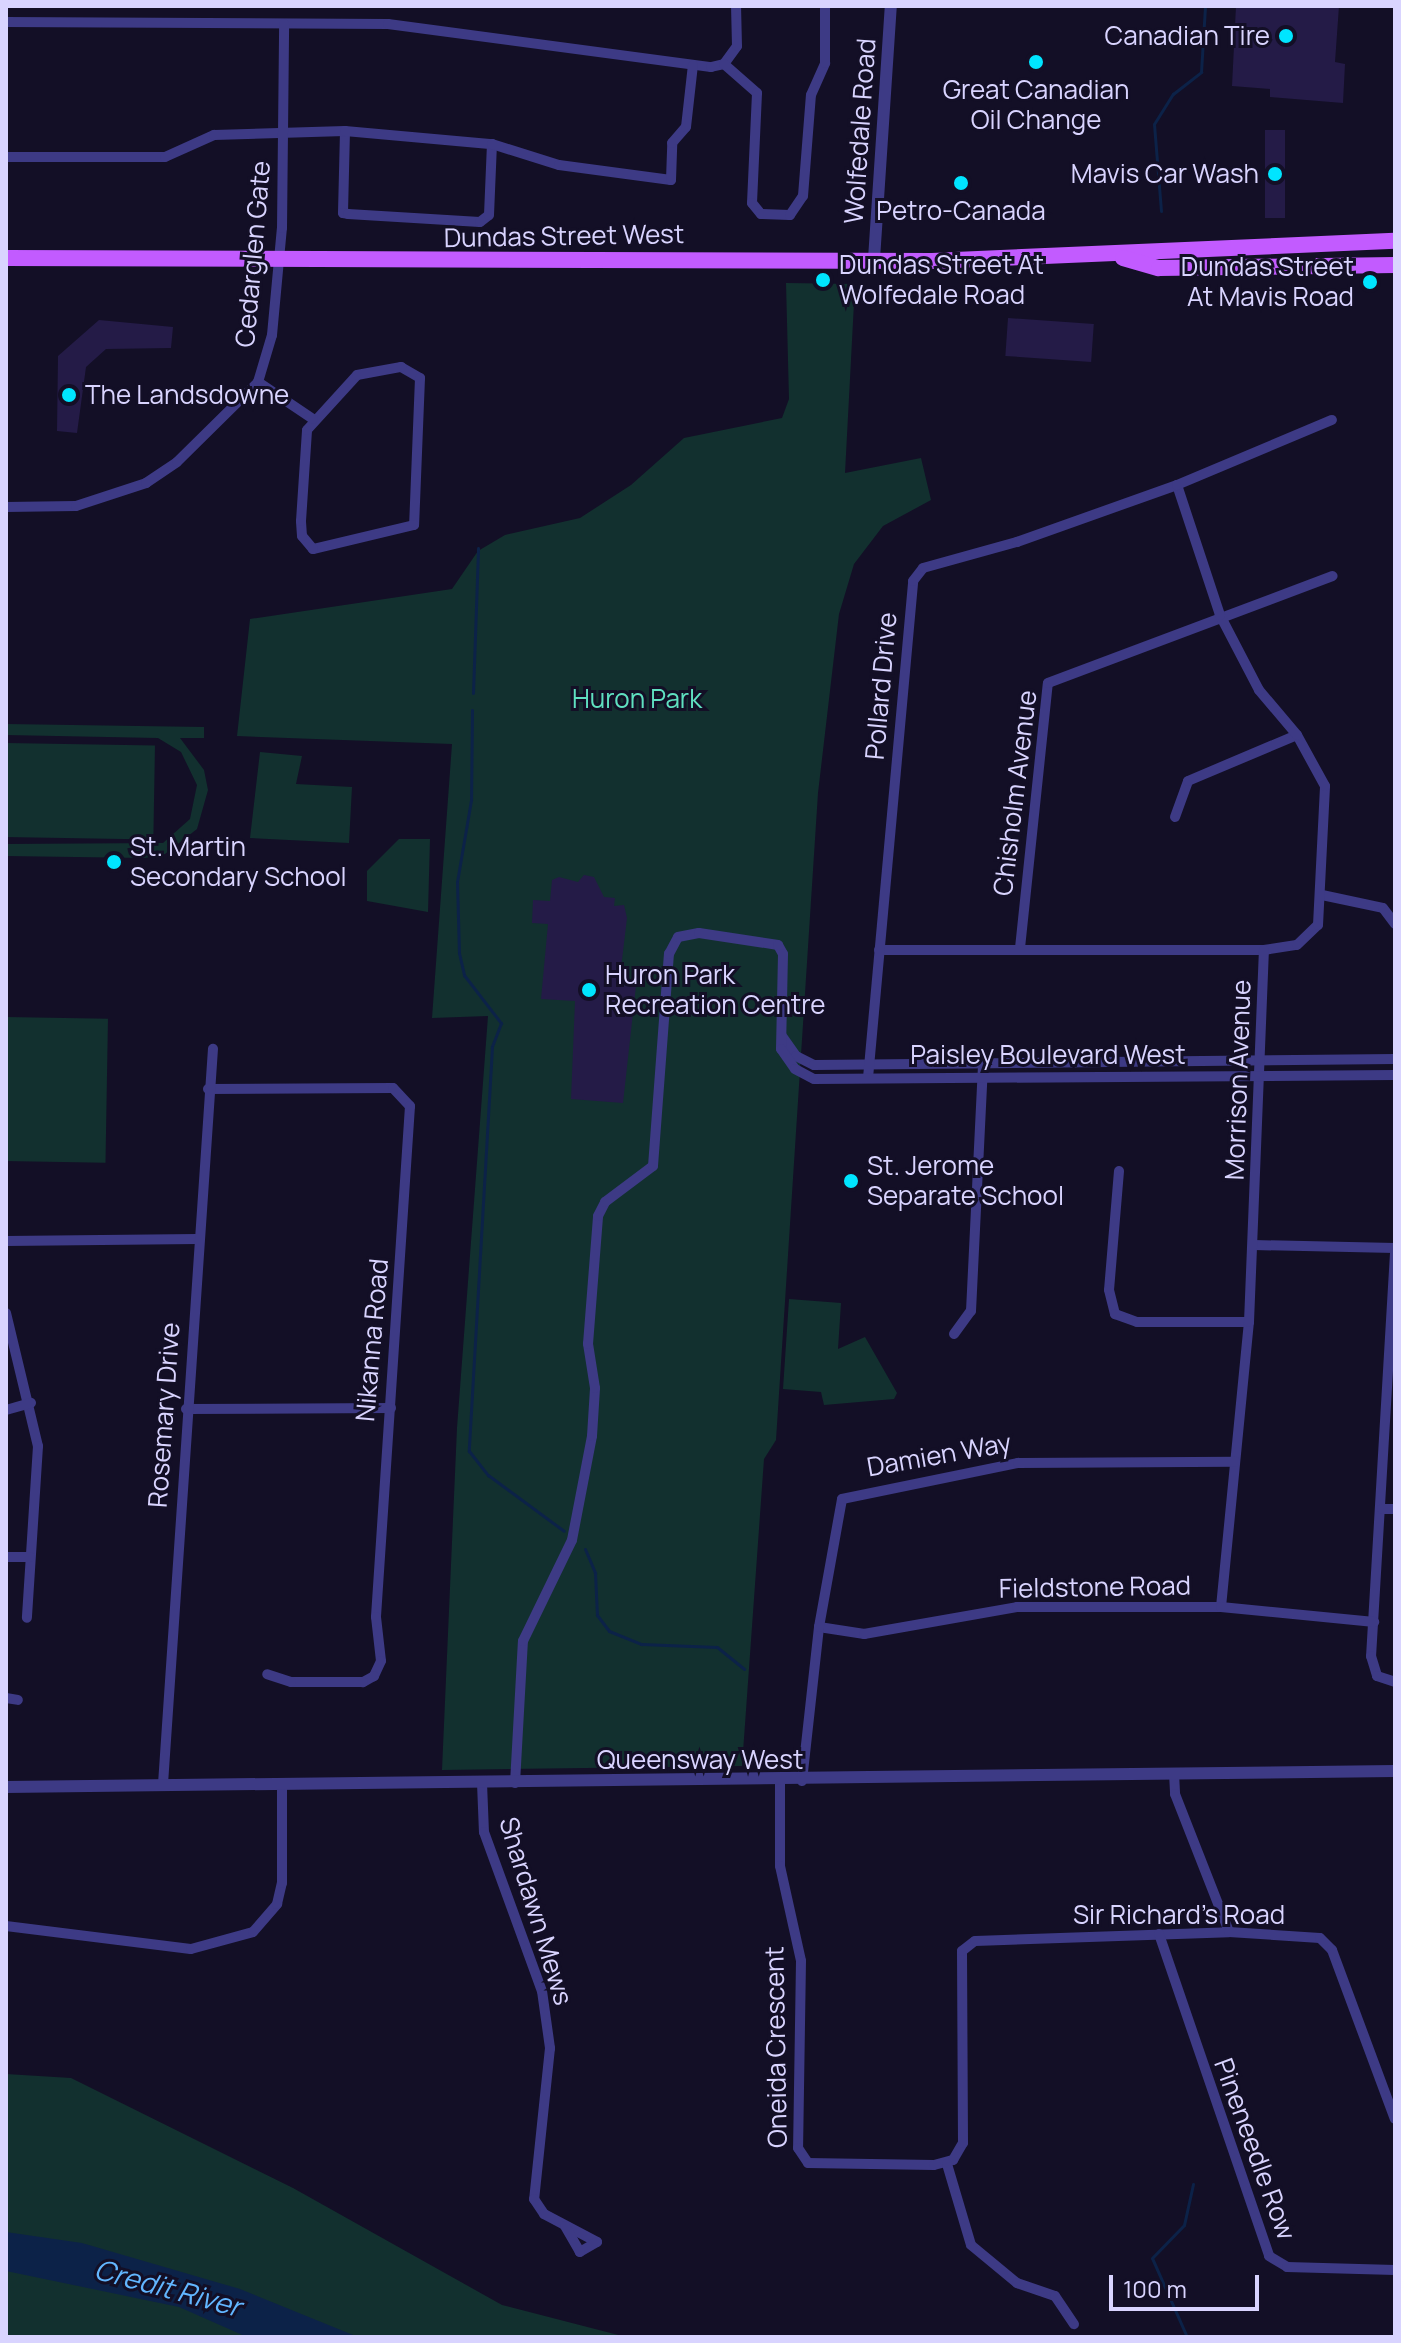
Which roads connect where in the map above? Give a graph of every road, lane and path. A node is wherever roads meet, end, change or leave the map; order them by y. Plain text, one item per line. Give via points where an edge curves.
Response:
1 (736, 6) edge
2 (825, 6) edge
3 (891, 6) edge
4 (6, 22) edge
5 (284, 24) junction
6 (724, 64) junction
7 (693, 65) junction
8 (284, 129) junction
9 (345, 131) junction
10 (492, 144) junction
11 (6, 157) edge
12 (1395, 241) edge
13 (1122, 257) junction
14 (6, 258) edge
15 (279, 259) junction
16 (874, 259) junction
17 (1391, 268) edge
18 (258, 382) junction
19 (313, 419) junction
20 (1332, 420) dead end
21 (1177, 485) junction
22 (6, 507) edge
23 (1333, 576) dead end
24 (1220, 615) junction
25 (1297, 735) junction
26 (1175, 817) dead end
27 (1322, 895) junction
28 (1395, 924) edge
29 (1020, 948) junction
30 (879, 950) junction
31 (1264, 950) junction
32 (779, 1031) junction
33 (213, 1049) dead end
34 (1395, 1059) edge
35 (1264, 1060) junction
36 (983, 1063) junction
37 (868, 1064) junction
38 (1263, 1075) junction
39 (1395, 1075) edge
40 (868, 1078) junction
41 (983, 1078) junction
42 (208, 1089) junction
43 (1119, 1171) dead end
44 (197, 1239) junction
45 (6, 1241) edge
46 (1254, 1245) junction
47 (1395, 1250) edge
48 (6, 1313) edge
49 (1249, 1322) junction
50 (954, 1334) dead end
51 (31, 1403) junction
52 (391, 1408) junction
53 (186, 1409) junction
54 (6, 1410) edge
55 (1235, 1462) junction
56 (1382, 1509) junction
57 (1395, 1509) edge
58 (6, 1557) edge
59 (30, 1557) junction
60 (1221, 1607) junction
61 (27, 1618) dead end
62 (1374, 1622) junction
63 (819, 1627) junction
64 (267, 1674) dead end
65 (1395, 1682) edge
66 (6, 1698) edge
67 (18, 1700) dead end
68 (1395, 1771) edge
69 (1174, 1773) junction
70 (780, 1781) junction
71 (802, 1781) junction
72 (282, 1783) junction
73 (482, 1783) junction
74 (515, 1783) junction
75 (163, 1784) junction
76 (6, 1787) edge
77 (6, 1926) edge
78 (1229, 1932) junction
79 (1159, 1934) junction
80 (1395, 2119) edge
81 (947, 2164) junction
82 (565, 2226) dead end
83 (1395, 2270) edge
84 (1074, 2324) dead end

1 - 6 street via 737,46
2 - 6 street via 825,63 811,95 803,196 790,215 761,214 752,203 757,93
3 - 16 street, Wolfedale Road
4 - 5 street
5 - 7 street via 388,24
5 - 8 street, Cedarglen Gate
6 - 7 street
7 - 10 street via 686,127 672,143 671,180 559,165
8 - 9 street
8 - 11 street via 214,135 165,157
8 - 15 street, Cedarglen Gate
9 - 10 street
9 - 10 street via 343,213 348,214 480,222 489,215
12 - 13 main road, Dundas Street West via 1159,247
13 - 16 main road, Dundas Street West
13 - 17 main road, Dundas Street West via 1159,268
14 - 15 main road, Dundas Street West
15 - 16 main road, Dundas Street West
15 - 18 street, Cedarglen Gate via 272,335
18 - 19 street
18 - 22 street, Cedarglen Gate via 177,462 146,483 76,506
19 - 19 street via 304,466 306,543 323,547 414,525 420,378 414,369 365,371
20 - 21 street, Pollard Drive
21 - 24 street, Morrison Avenue
21 - 30 street, Pollard Drive via 1017,542 923,568 913,581
23 - 24 street
24 - 25 street, Morrison Avenue via 1259,690
24 - 29 street, Chisholm Avenue via 1048,683
25 - 26 street via 1188,781
25 - 27 street, Morrison Avenue via 1325,786
27 - 28 street via 1383,908
27 - 31 street, Morrison Avenue via 1318,925 1306,939
29 - 30 street
29 - 31 street
30 - 37 street, Pollard Drive
31 - 35 street, Morrison Avenue
32 - 37 street, Paisley Boulevard West via 808,1063
32 - 40 street, Paisley Boulevard West via 783,1055 801,1074
32 - 74 street, Paisley Boulevard West via 783,954 773,941 692,933 673,942 655,1157 646,1174 598,1212 588,1348 595,1388 592,1436 572,1540 523,1641
33 - 42 street, Rosemary Drive
34 - 35 street, Paisley Boulevard West
35 - 36 street, Paisley Boulevard West
35 - 38 street, Morrison Avenue
36 - 37 street, Paisley Boulevard West
36 - 41 street
37 - 40 street, Pollard Drive
38 - 39 street, Paisley Boulevard West
38 - 41 street, Paisley Boulevard West
38 - 46 street, Morrison Avenue
40 - 41 street, Paisley Boulevard West
41 - 50 street via 971,1311
42 - 44 street, Rosemary Drive
42 - 52 street, Nikanna Road via 393,1088 410,1106
43 - 49 street via 1109,1290 1115,1314 1137,1322
44 - 45 street
44 - 53 street, Rosemary Drive
46 - 47 street
46 - 49 street, Morrison Avenue
47 - 56 street
48 - 51 street
49 - 55 street, Morrison Avenue
51 - 54 street
51 - 59 street via 38,1446
52 - 53 street
52 - 64 street, Nikanna Road via 378,1671 363,1682 291,1682
53 - 75 street, Rosemary Drive
55 - 60 street, Morrison Avenue
55 - 63 street, Damien Way via 1018,1463 855,1492 842,1499 835,1514
56 - 57 street
56 - 62 street
58 - 59 street
59 - 61 street
60 - 62 street, Fieldstone Road
60 - 63 street, Fieldstone Road via 1017,1607 864,1634
62 - 65 street via 1373,1668
63 - 71 street, Damien Way
66 - 67 street
68 - 69 street, Queensway West
69 - 71 street, Queensway West
69 - 78 street via 1175,1794
70 - 71 street, Queensway West
70 - 74 street, Queensway West
70 - 81 street, Oneida Crescent via 780,1866 801,1961 801,2159 819,2168
72 - 73 street, Queensway West
72 - 75 street, Queensway West
72 - 77 street via 282,1883 277,1904 253,1932 191,1949
73 - 74 street, Queensway West
73 - 82 street, Shardawn Mews via 488,1846 542,1991 550,2048 534,2199
75 - 76 street, Queensway West
78 - 79 street, Sir Richard's Road
78 - 80 street, Sir Richard's Road via 1327,1942
79 - 81 street, Sir Richard's Road via 984,1940 962,1951 963,2143
79 - 83 street, Pineneedle Row via 1269,2256 1287,2267
81 - 84 street via 971,2245 1017,2283 1055,2296

